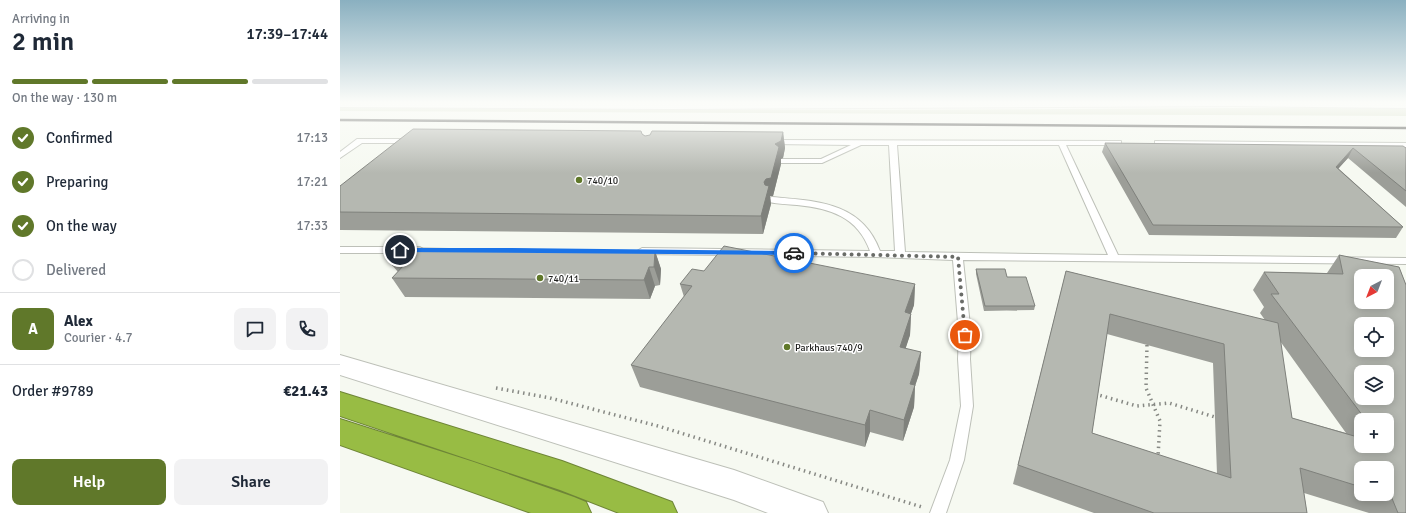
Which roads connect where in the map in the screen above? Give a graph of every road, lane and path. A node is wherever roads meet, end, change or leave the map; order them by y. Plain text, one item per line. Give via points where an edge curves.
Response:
1 (415, 139) edge
2 (766, 142) edge
3 (861, 142) junction
4 (1060, 142) junction
5 (893, 143) junction
6 (1123, 143) edge
7 (1147, 143) edge
8 (1406, 146) edge
9 (340, 156) edge
10 (782, 161) edge
11 (772, 200) edge
12 (340, 250) edge
13 (430, 250) edge
14 (632, 251) edge
15 (876, 254) junction
16 (900, 255) junction
17 (958, 257) junction
18 (1114, 258) junction
19 (1406, 261) edge
20 (1147, 345) edge
21 (340, 365) edge
22 (494, 388) dead end
23 (1093, 393) edge
24 (340, 404) edge
25 (1152, 405) junction
26 (1215, 418) dead end
27 (340, 432) edge
28 (1158, 460) edge
29 (938, 512) edge
30 (574, 513) edge
31 (660, 513) edge
32 (811, 513) edge

1 - 9 lane via 360,141
2 - 3 lane
3 - 5 lane
3 - 10 lane via 822,161
4 - 5 lane
4 - 6 lane
4 - 18 lane
5 - 16 lane
7 - 8 lane
11 - 15 lane via 817,204 840,211 859,224 870,237
12 - 13 lane
14 - 15 lane
15 - 16 lane
16 - 17 lane
17 - 18 lane
17 - 29 lane via 965,335 967,406 958,454
18 - 19 lane
20 - 25 path via 1146,388
21 - 32 street via 734,485
22 - 29 path via 541,395 670,429
23 - 25 path via 1137,406
24 - 31 highway via 562,476
25 - 26 path via 1169,403
25 - 28 path via 1160,421
27 - 30 highway

